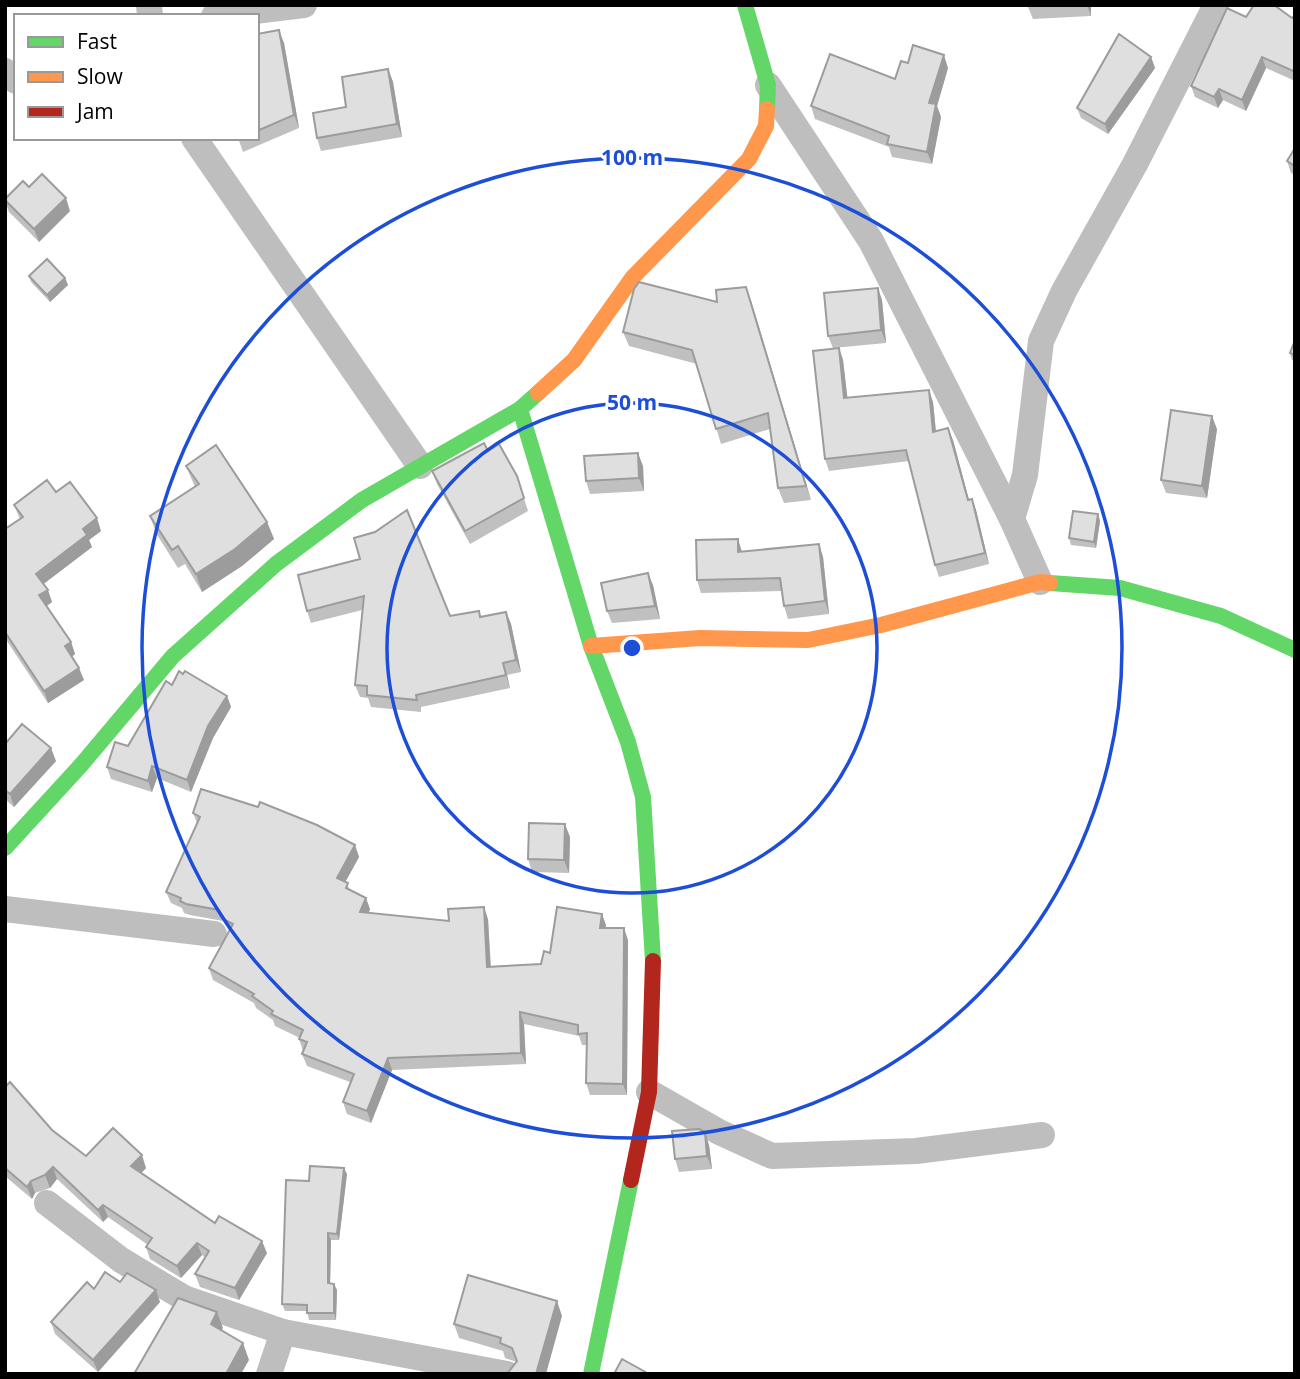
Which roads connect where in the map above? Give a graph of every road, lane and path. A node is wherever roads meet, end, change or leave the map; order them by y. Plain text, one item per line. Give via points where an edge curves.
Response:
1 (304, 5) edge
2 (745, 5) edge
3 (1216, 5) edge
4 (230, 14) edge
5 (768, 85) junction
6 (195, 140) edge
7 (520, 408) junction
8 (419, 466) junction
9 (1012, 519) junction
10 (1040, 582) junction
11 (591, 646) junction
12 (1295, 650) edge
13 (5, 848) edge
14 (5, 909) edge
15 (214, 934) dead end
16 (649, 1092) junction
17 (1042, 1135) dead end
18 (47, 1203) dead end
19 (283, 1332) junction
20 (269, 1374) edge
21 (507, 1374) edge
22 (591, 1374) edge

1 - 4 street
2 - 5 street
3 - 9 street via 1041,341 1025,475
5 - 7 street via 766,126 749,159 633,277 574,360
5 - 9 street via 871,241
6 - 8 street
7 - 8 street
7 - 11 street
8 - 13 street via 362,500 276,564 173,656
9 - 10 street
10 - 11 street via 808,640 700,638
10 - 12 street via 1120,588 1221,616
11 - 16 street via 643,797 653,968
14 - 15 street
16 - 17 street via 772,1156 916,1151
16 - 22 street
18 - 19 street via 121,1261 184,1298
19 - 20 street
19 - 21 street

